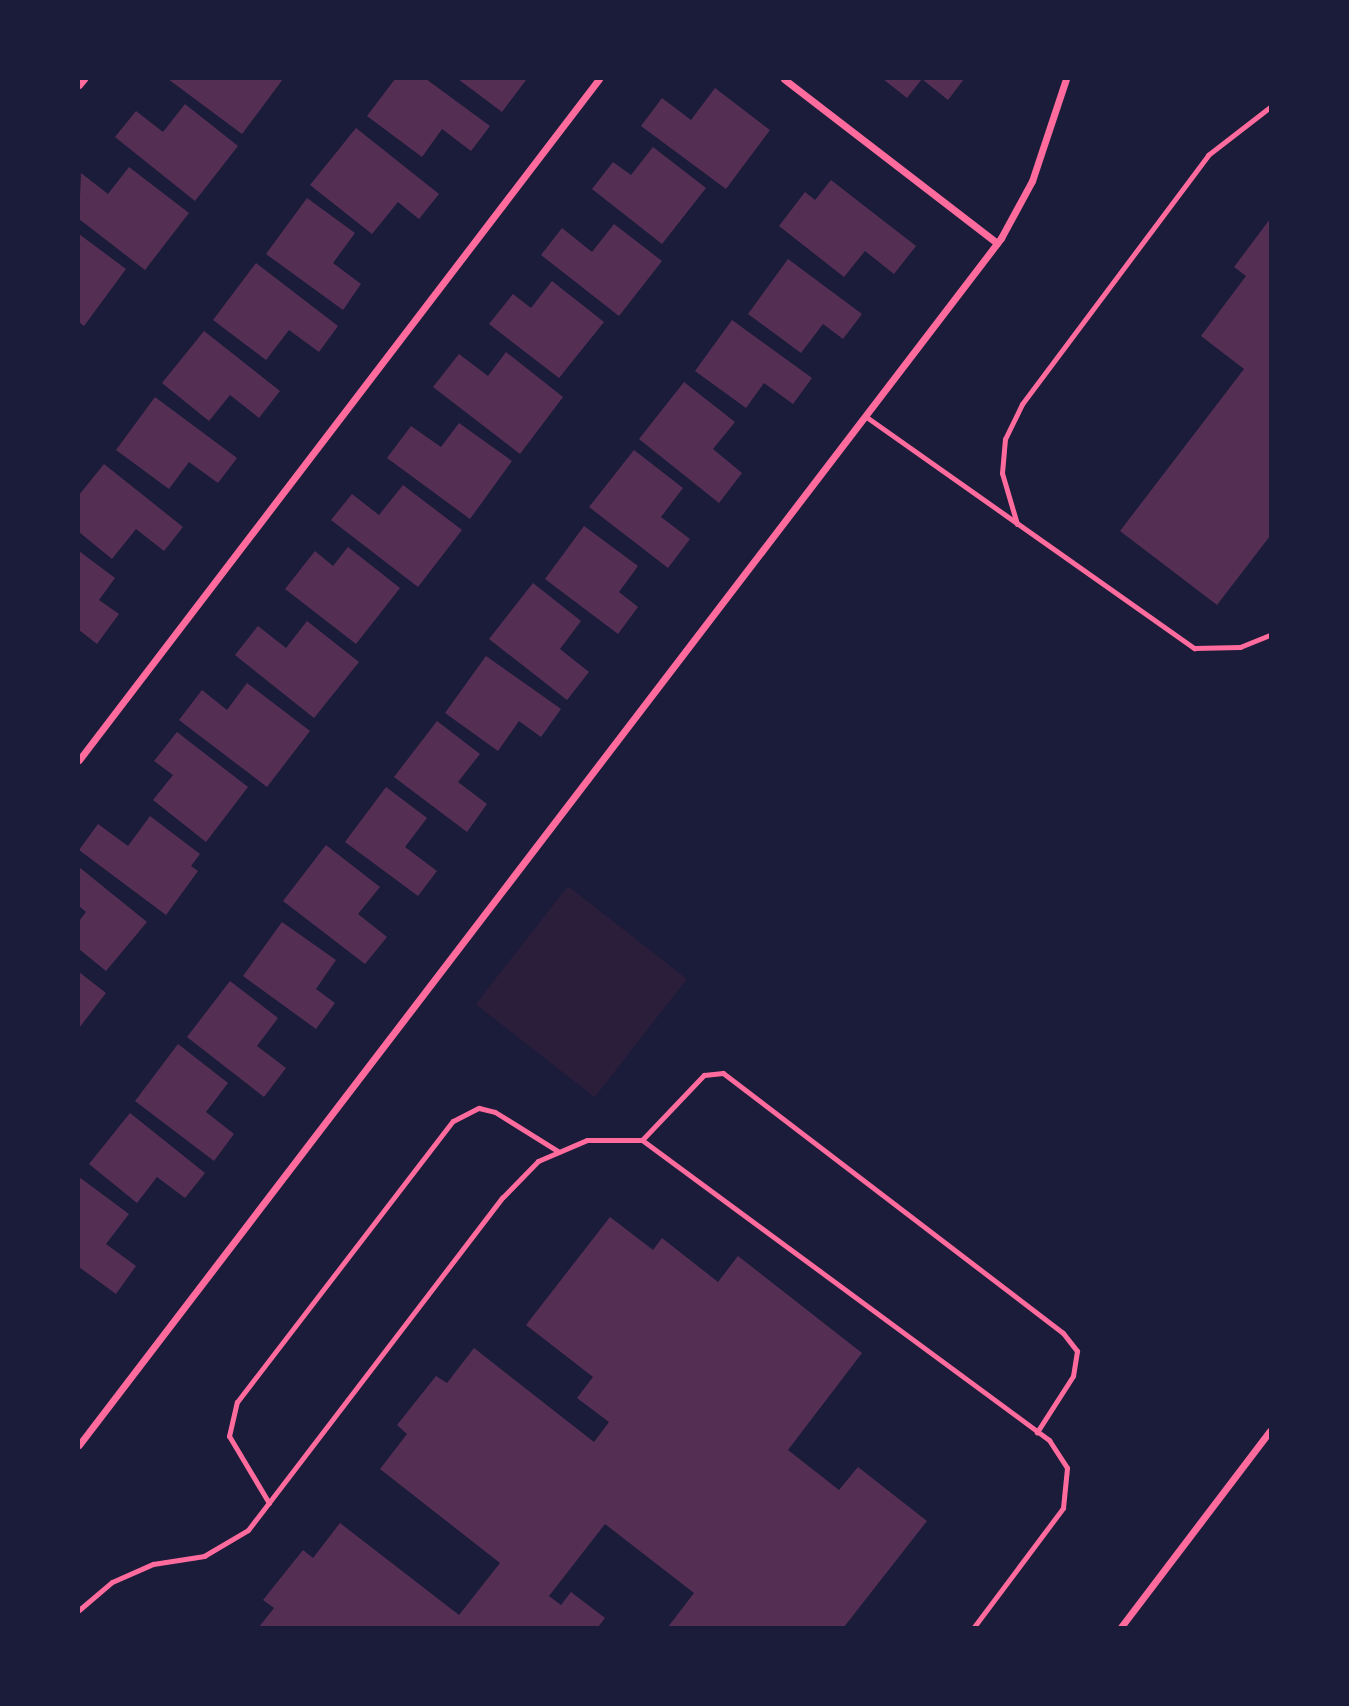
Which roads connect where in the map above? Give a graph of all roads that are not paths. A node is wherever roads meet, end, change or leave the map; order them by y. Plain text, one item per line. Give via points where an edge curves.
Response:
1 (84, 79) edge
2 (599, 79) edge
3 (784, 79) edge
4 (1066, 79) edge
5 (79, 85) edge
6 (1270, 107) edge
7 (997, 243) junction
8 (865, 416) junction
9 (1017, 524) junction
10 (1270, 635) edge
11 (79, 760) edge
12 (642, 1140) junction
13 (559, 1152) junction
14 (1270, 1431) edge
15 (1037, 1432) junction
16 (79, 1445) edge
17 (269, 1503) junction
18 (79, 1610) edge
19 (974, 1627) edge
20 (1121, 1627) edge

1 - 5 street
2 - 11 street
3 - 7 street
4 - 7 street via 1032,181
6 - 9 lane via 1208,155 1022,404 1005,439 1002,473
7 - 8 street
8 - 9 lane
8 - 16 street
9 - 10 lane via 1194,648 1240,647
12 - 13 lane via 587,1140
12 - 15 lane
12 - 15 lane via 704,1075 723,1073 1063,1333 1077,1351 1073,1376
13 - 17 lane via 538,1161 503,1197
13 - 17 lane via 495,1112 479,1108 453,1121 237,1402 229,1436
14 - 20 street
15 - 19 lane via 1067,1468 1063,1508
17 - 18 lane via 226,1546 112,1581

